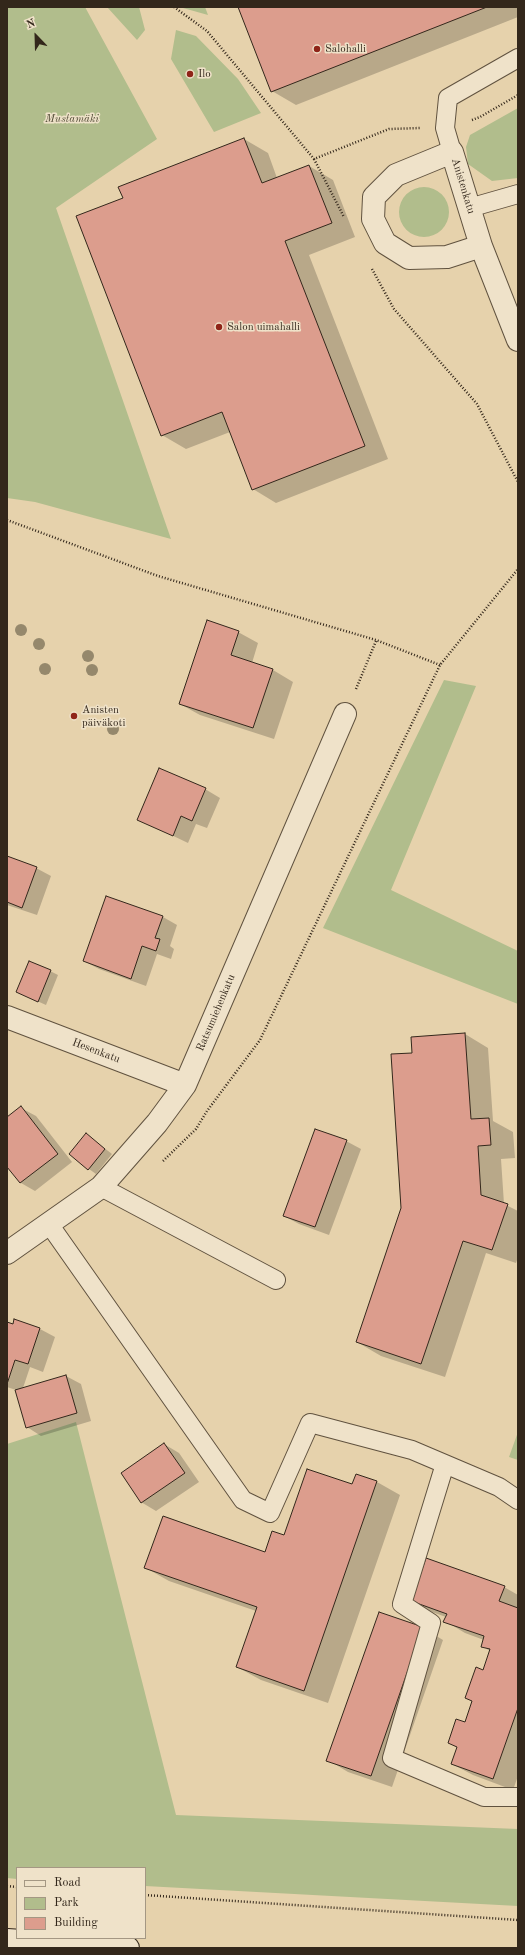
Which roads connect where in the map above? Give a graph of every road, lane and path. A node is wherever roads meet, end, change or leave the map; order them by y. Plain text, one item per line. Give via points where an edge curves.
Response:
1 (174, 7) edge
2 (518, 58) edge
3 (518, 95) edge
4 (445, 128) junction
5 (452, 152) junction
6 (314, 159) junction
7 (518, 194) edge
8 (469, 208) junction
9 (346, 220) dead end
10 (481, 246) junction
11 (368, 262) dead end
12 (518, 340) edge
13 (518, 482) edge
14 (7, 520) edge
15 (518, 569) edge
16 (376, 640) junction
17 (440, 665) junction
18 (346, 714) joint
19 (7, 1017) edge
20 (185, 1085) junction
21 (207, 1111) dead end
22 (101, 1187) junction
23 (49, 1224) junction
24 (7, 1253) edge
25 (276, 1280) dead end
26 (445, 1464) junction
27 (518, 1500) edge
28 (518, 1798) edge
29 (146, 1895) edge
30 (518, 1920) edge
31 (7, 1940) edge
32 (128, 1948) edge

1 - 6 path via 208,31
2 - 4 lane via 448,98
3 - 4 path via 480,117
4 - 5 lane
4 - 6 path via 389,129
5 - 8 street, Anistenkatu
5 - 10 street, Anistenkatu via 396,175 374,197 373,219 385,243 409,258 447,257
6 - 9 path
7 - 8 lane
8 - 10 street, Anistenkatu
10 - 12 street, Anistenkatu
11 - 13 path via 394,309 477,404
14 - 16 path via 158,576
15 - 17 path
16 - 17 path
16 - 18 path
17 - 21 path via 260,1040
18 - 20 street, Ratsumiehenkatu
19 - 20 street, Hesenkatu
20 - 22 street, Ratsumiehenkatu via 157,1123
22 - 23 street, Ratsumiehenkatu
22 - 25 lane
23 - 24 street, Ratsumiehenkatu
23 - 26 lane via 244,1500 270,1513 310,1423 412,1450
26 - 27 lane via 499,1487
26 - 28 lane via 402,1604 431,1623 392,1758 484,1797
29 - 30 path
31 - 32 street

